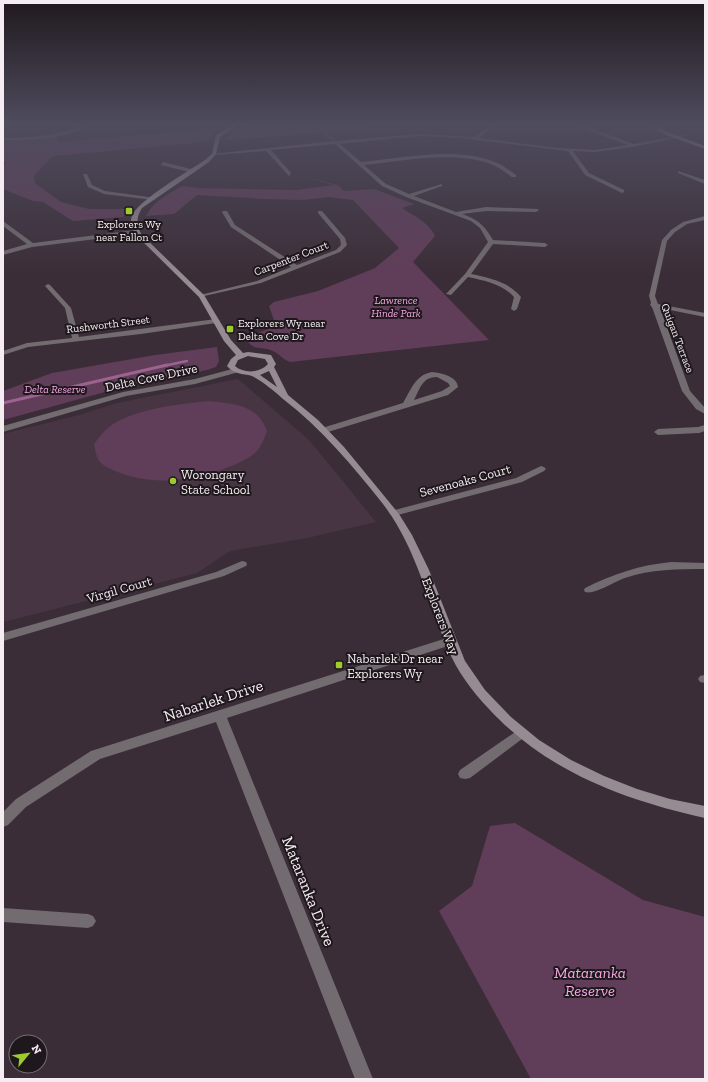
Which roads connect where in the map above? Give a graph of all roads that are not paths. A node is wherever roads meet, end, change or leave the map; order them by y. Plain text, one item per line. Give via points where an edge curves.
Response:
1 (189, 174) edge
2 (372, 174) edge
3 (588, 174) edge
4 (686, 174) edge
5 (85, 175) dead end
6 (705, 182) edge
7 (440, 185) dead end
8 (622, 191) dead end
9 (408, 196) junction
10 (153, 198) junction
11 (536, 210) dead end
12 (225, 212) dead end
13 (320, 212) dead end
14 (457, 213) junction
15 (705, 218) edge
16 (3, 223) edge
17 (136, 232) junction
18 (491, 242) junction
19 (32, 245) junction
20 (545, 245) dead end
21 (3, 253) edge
22 (297, 268) junction
23 (467, 275) junction
24 (48, 286) dead end
25 (449, 294) dead end
26 (202, 296) junction
27 (653, 305) junction
28 (514, 309) dead end
29 (705, 315) edge
30 (216, 321) junction
31 (76, 339) junction
32 (3, 353) edge
33 (241, 356) junction
34 (270, 367) junction
35 (236, 370) junction
36 (252, 373) junction
37 (286, 396) junction
38 (407, 403) junction
39 (705, 412) edge
40 (705, 428) edge
41 (3, 429) edge
42 (325, 430) junction
43 (658, 432) dead end
44 (541, 469) dead end
45 (394, 513) junction
46 (242, 564) dead end
47 (705, 566) edge
48 (589, 590) dead end
49 (3, 637) edge
50 (450, 641) junction
51 (220, 716) junction
52 (522, 733) junction
53 (465, 774) dead end
54 (705, 812) edge
55 (3, 821) edge
56 (3, 915) edge
57 (88, 921) dead end
58 (364, 1079) edge

1 - 10 street
2 - 9 street via 384,185
3 - 8 street
4 - 6 street
5 - 10 street via 90,186 100,191
7 - 9 street
9 - 14 street
10 - 17 street via 134,216 133,225
11 - 14 street via 486,209
12 - 22 street via 233,226
13 - 22 street, Carpenter Court via 343,239 344,246 330,255
14 - 18 street via 482,227
15 - 27 street, Quigan Terrace via 685,223 664,241 652,296
16 - 19 street
17 - 19 street
17 - 26 street
18 - 20 street
18 - 23 street
19 - 21 street
22 - 26 street, Carpenter Court via 259,282
23 - 25 street
23 - 28 street via 501,283 511,289 518,297
24 - 31 street via 68,308
26 - 30 street
27 - 29 street
27 - 39 street, Quigan Terrace via 686,391
30 - 31 street, Rushworth Street
30 - 33 street via 232,347
31 - 32 street, Rushworth Street via 27,345
33 - 34 street, Explorers Way via 256,354 268,357 272,364
33 - 35 street via 232,362 231,366
34 - 36 street, Explorers Way
34 - 37 street, Explorers Way
35 - 36 street, Explorers Way
35 - 41 street, Delta Cove Drive via 217,377 109,398
36 - 37 street, Explorers Way
37 - 42 street, Explorers Way
38 - 38 street via 445,393 454,387 454,384 438,375 420,379 413,398
38 - 42 street
40 - 43 street
42 - 45 street, Explorers Way
44 - 45 street, Sevenoaks Court via 519,480
45 - 50 street, Explorers Way via 417,553
46 - 49 street, Virgil Court via 220,574
47 - 48 street via 644,567
50 - 51 street, Nabarlek Drive
50 - 52 street, Explorers Way via 460,662 482,694
51 - 55 street, Nabarlek Drive via 96,754 20,803
51 - 58 street, Mataranka Drive
52 - 53 street
52 - 54 street, Explorers Way via 582,772 612,785 662,803
56 - 57 street

